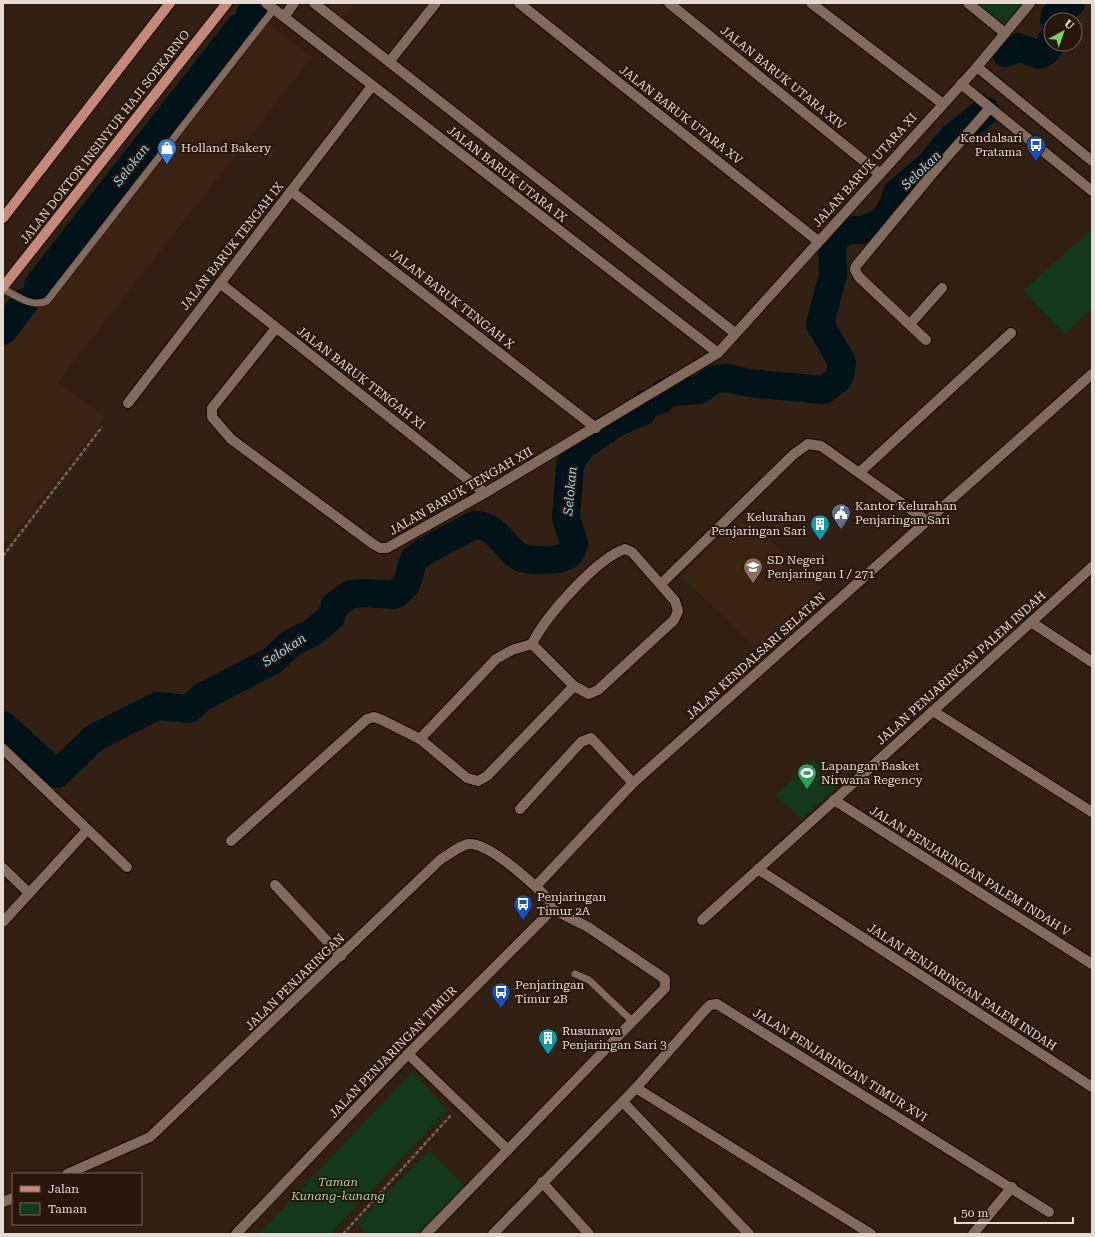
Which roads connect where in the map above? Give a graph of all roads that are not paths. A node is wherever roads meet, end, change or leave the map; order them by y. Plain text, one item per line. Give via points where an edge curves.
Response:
1 (170, 3) edge
2 (227, 3) edge
3 (294, 3) edge
4 (314, 3) edge
5 (436, 3) edge
6 (669, 3) edge
7 (811, 3) edge
8 (968, 3) edge
9 (1030, 3) edge
10 (269, 5) edge
11 (526, 5) edge
12 (284, 17) junction
13 (1005, 33) junction
14 (389, 62) junction
15 (977, 67) junction
16 (960, 84) junction
17 (372, 86) junction
18 (943, 104) junction
19 (989, 109) junction
20 (1092, 161) edge
21 (880, 174) junction
22 (291, 191) junction
23 (1092, 191) edge
24 (3, 218) edge
25 (818, 241) junction
26 (220, 283) junction
27 (3, 288) edge
28 (942, 288) dead end
29 (910, 324) junction
30 (276, 328) junction
31 (736, 333) junction
32 (1011, 333) dead end
33 (926, 340) dead end
34 (718, 353) junction
35 (1092, 374) edge
36 (128, 403) dead end
37 (596, 428) junction
38 (860, 472) junction
39 (485, 493) junction
40 (927, 521) junction
41 (1092, 567) edge
42 (661, 584) junction
43 (1031, 622) junction
44 (532, 644) junction
45 (1092, 662) edge
46 (574, 686) junction
47 (933, 711) junction
48 (420, 739) junction
49 (3, 749) edge
50 (633, 783) junction
51 (834, 800) junction
52 (520, 809) dead end
53 (1092, 812) edge
54 (87, 830) junction
55 (231, 842) dead end
56 (127, 867) dead end
57 (3, 868) edge
58 (758, 870) junction
59 (275, 885) dead end
60 (536, 886) junction
61 (29, 894) junction
62 (550, 908) junction
63 (702, 920) dead end
64 (3, 922) edge
65 (341, 956) junction
66 (1092, 964) edge
67 (575, 974) dead end
68 (632, 1021) junction
69 (408, 1054) junction
70 (1092, 1087) edge
71 (636, 1088) junction
72 (623, 1102) junction
73 (508, 1150) junction
74 (69, 1173) edge
75 (542, 1182) junction
76 (1012, 1188) junction
77 (1049, 1212) dead end
78 (236, 1234) edge
79 (426, 1234) edge
80 (493, 1234) edge
81 (589, 1234) edge
82 (749, 1234) edge
83 (871, 1234) edge
84 (973, 1234) edge

1 - 24 main road
2 - 27 main road, JALAN DOKTOR INSINYUR HAJI SOEKARNO
3 - 12 street
4 - 14 street, JALAN BARUK UTARA IX
5 - 14 street
6 - 21 street, JALAN BARUK UTARA XIV
7 - 18 street
8 - 13 street
9 - 13 street, JALAN BARUK UTARA XI
10 - 12 street, JALAN BARUK UTARA IX
10 - 27 lane via 47,301 39,305 21,299
11 - 25 street, JALAN BARUK UTARA XV
12 - 17 street, JALAN BARUK UTARA IX
13 - 15 street, JALAN BARUK UTARA XI
14 - 31 street, JALAN BARUK UTARA IX
15 - 16 street, JALAN BARUK UTARA XI
15 - 20 street
16 - 18 street, JALAN BARUK UTARA XI
16 - 19 street
17 - 22 street, JALAN BARUK TENGAH IX
17 - 34 street, JALAN BARUK UTARA IX
18 - 21 street, JALAN BARUK UTARA XI
19 - 23 street
19 - 29 street via 932,173 856,266 855,270 859,277
21 - 25 street, JALAN BARUK UTARA XI
22 - 26 street, JALAN BARUK TENGAH IX
22 - 37 street, JALAN BARUK TENGAH X
25 - 31 street, JALAN BARUK UTARA XI
26 - 30 street, JALAN BARUK TENGAH XI
26 - 36 street, JALAN BARUK TENGAH IX
28 - 29 street
29 - 33 street
30 - 39 street, JALAN BARUK TENGAH XI
30 - 39 street, JALAN BARUK TENGAH XII via 212,408 212,417 231,439 380,548 387,548
31 - 34 street, JALAN BARUK UTARA XI
32 - 38 street
34 - 37 street, JALAN BARUK TENGAH XII
35 - 40 street, JALAN KENDALSARI SELATAN
37 - 39 street, JALAN BARUK TENGAH XII
38 - 40 street
38 - 42 street via 821,446 808,444 794,454
40 - 50 street, JALAN KENDALSARI SELATAN
41 - 43 street, JALAN PENJARINGAN PALEM INDAH
42 - 44 street via 632,552 620,550 571,591 538,632
42 - 46 street via 675,601 678,611 674,620 598,690 589,694
43 - 45 street
43 - 47 street, JALAN PENJARINGAN PALEM INDAH
44 - 46 street
44 - 48 street via 512,650 496,660
46 - 48 street via 487,776 478,781 467,778
47 - 51 street, JALAN PENJARINGAN PALEM INDAH
47 - 53 street
48 - 55 street via 382,720 374,717 367,719
49 - 54 street
50 - 52 street via 591,738 581,742
50 - 60 street, JALAN KENDALSARI SELATAN
51 - 58 street, JALAN PENJARINGAN PALEM INDAH
51 - 66 street, JALAN PENJARINGAN PALEM INDAH V
54 - 56 street
54 - 61 street
57 - 61 street
58 - 63 street, JALAN PENJARINGAN PALEM INDAH
58 - 70 street, JALAN PENJARINGAN PALEM INDAH
59 - 65 street
60 - 62 street via 550,901
60 - 65 street, JALAN PENJARINGAN via 490,852 470,843 441,859
61 - 64 street
62 - 68 street via 588,927 665,979 665,988
62 - 69 street, JALAN PENJARINGAN TIMUR via 546,916
65 - 74 street, JALAN PENJARINGAN via 150,1137
67 - 68 lane via 589,980
68 - 73 street
69 - 73 street
69 - 78 street, JALAN PENJARINGAN TIMUR
71 - 72 street, JALAN PENJARINGAN TIMUR XVI
71 - 76 street, JALAN PENJARINGAN TIMUR XVI via 705,1010 710,1005 717,1004
71 - 83 street
72 - 75 street, JALAN PENJARINGAN TIMUR XVI
72 - 82 street
73 - 79 street
75 - 80 street, JALAN PENJARINGAN TIMUR XVI
75 - 81 street
76 - 77 street, JALAN PENJARINGAN TIMUR XVI
76 - 84 street

